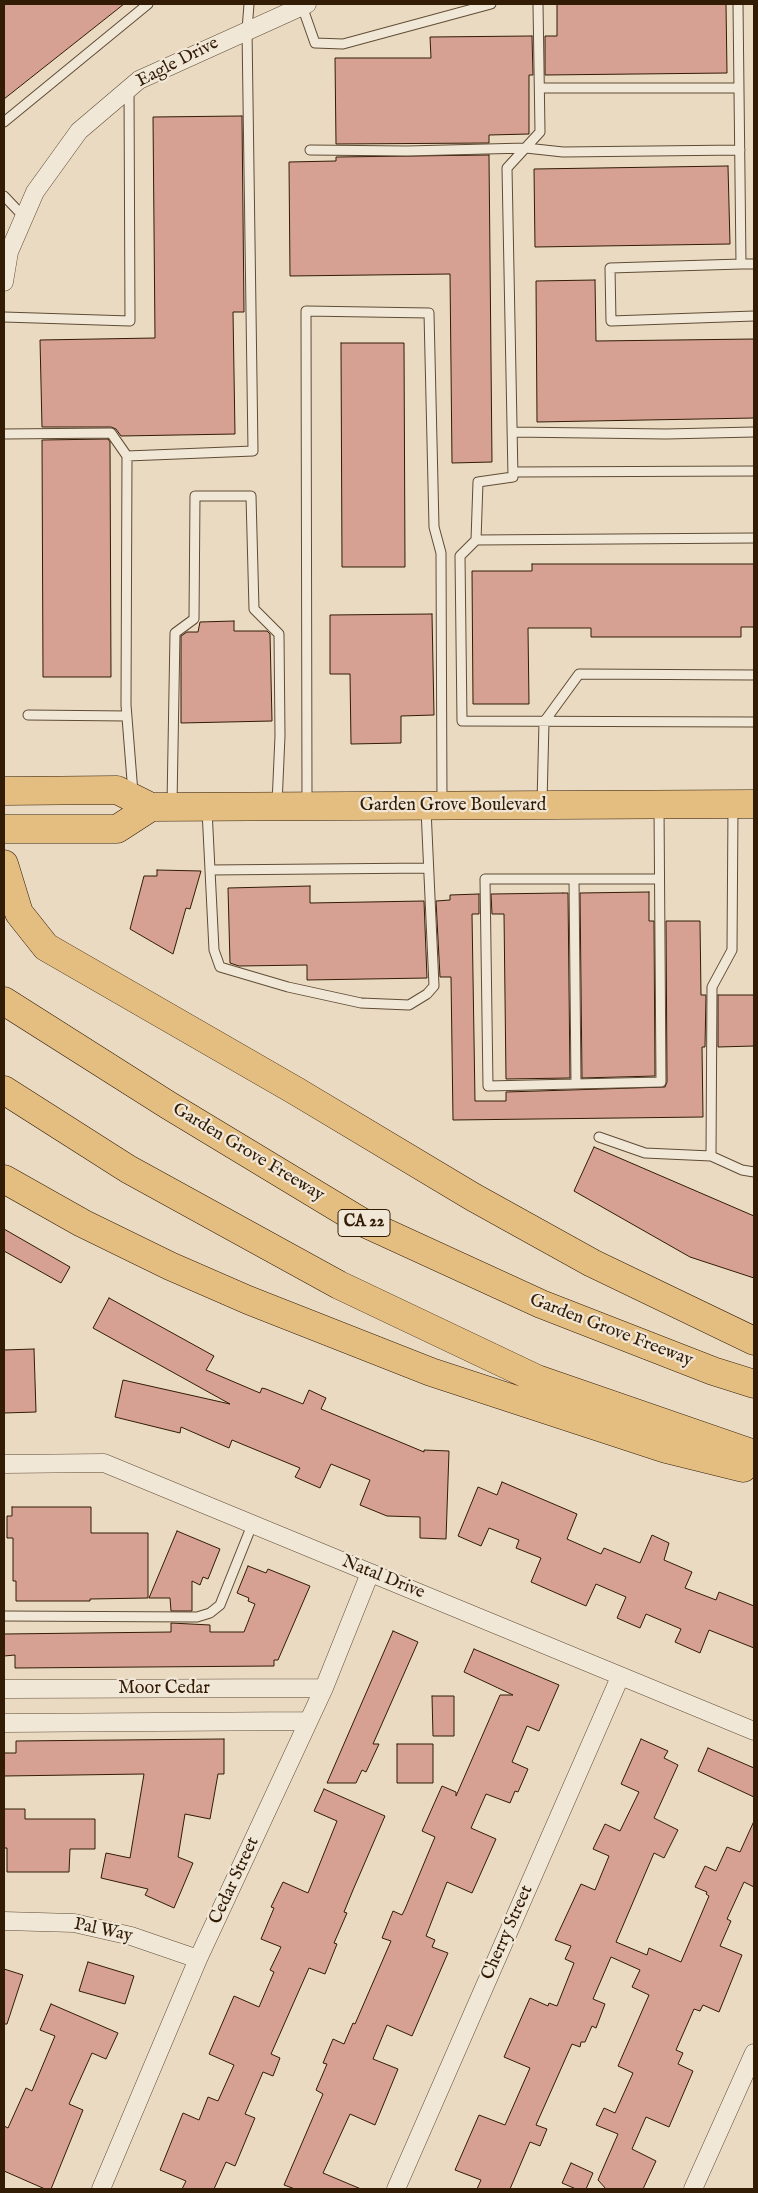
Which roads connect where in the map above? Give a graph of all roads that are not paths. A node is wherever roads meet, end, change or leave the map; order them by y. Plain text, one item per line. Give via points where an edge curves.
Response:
1 (148, 4) edge
2 (249, 4) edge
3 (491, 4) edge
4 (538, 4) edge
5 (738, 4) edge
6 (304, 5) edge
7 (247, 30) junction
8 (540, 88) junction
9 (739, 88) junction
10 (129, 89) junction
11 (4, 122) edge
12 (526, 148) junction
13 (310, 150) dead end
14 (740, 150) junction
15 (4, 196) edge
16 (24, 217) junction
17 (741, 264) junction
18 (754, 264) edge
19 (4, 282) edge
20 (754, 316) edge
21 (4, 318) edge
22 (512, 432) junction
23 (754, 432) edge
24 (4, 434) edge
25 (127, 456) junction
26 (754, 471) edge
27 (512, 472) junction
28 (754, 538) edge
29 (476, 540) junction
30 (754, 675) edge
31 (28, 715) dead end
32 (127, 716) junction
33 (544, 722) junction
34 (754, 722) edge
35 (4, 791) edge
36 (152, 804) junction
37 (744, 804) edge
38 (542, 805) junction
39 (659, 805) junction
40 (277, 806) junction
41 (307, 806) junction
42 (434, 806) junction
43 (207, 807) junction
44 (4, 829) edge
45 (4, 864) edge
46 (428, 868) junction
47 (210, 870) junction
48 (574, 879) junction
49 (659, 879) junction
50 (4, 1001) edge
51 (576, 1084) junction
52 (4, 1090) edge
53 (599, 1137) dead end
54 (711, 1156) junction
55 (754, 1172) edge
56 (4, 1179) edge
57 (754, 1341) edge
58 (754, 1384) edge
59 (754, 1454) edge
60 (4, 1464) edge
61 (754, 1471) edge
62 (252, 1524) junction
63 (370, 1573) junction
64 (4, 1616) edge
65 (620, 1676) junction
66 (324, 1688) junction
67 (4, 1690) edge
68 (308, 1721) junction
69 (4, 1723) edge
70 (754, 1731) edge
71 (4, 1920) edge
72 (198, 1959) junction
73 (754, 2053) edge
74 (101, 2189) edge
75 (396, 2189) edge
76 (693, 2189) edge

1 - 11 lane
2 - 7 lane
3 - 6 lane via 343,44 316,43
4 - 8 lane
5 - 9 lane
6 - 7 street, Eagle Drive
7 - 10 street, Eagle Drive via 139,80
7 - 25 lane via 253,451
8 - 9 lane
8 - 12 lane via 540,132
9 - 14 lane
10 - 16 street, Eagle Drive via 79,131 35,192
10 - 21 lane via 130,321
12 - 13 lane
12 - 14 lane via 563,152
12 - 22 lane via 507,168
14 - 17 lane
15 - 16 lane
16 - 19 street, Eagle Drive via 9,252
17 - 18 lane
17 - 20 lane via 610,268 611,322
22 - 23 lane
22 - 27 lane
24 - 25 lane via 111,433
25 - 32 lane
26 - 27 lane
27 - 29 lane via 513,477 478,482
28 - 29 lane
29 - 33 lane via 460,556 462,722
30 - 33 lane via 579,674
31 - 32 lane
32 - 36 lane
33 - 34 lane
33 - 38 lane
35 - 36 main road, Garden Grove Boulevard via 117,790
36 - 40 lane via 175,633 194,619 195,496 251,496 254,609 279,634
36 - 43 main road, Garden Grove Boulevard
36 - 44 main road via 117,828
37 - 39 main road, Garden Grove Boulevard
37 - 54 lane via 732,950 712,987
38 - 39 main road, Garden Grove Boulevard
38 - 42 main road, Garden Grove Boulevard
39 - 49 lane
40 - 41 main road, Garden Grove Boulevard
40 - 43 main road, Garden Grove Boulevard
41 - 42 main road, Garden Grove Boulevard
41 - 42 lane via 306,311 429,313 434,527 441,553
42 - 46 lane
43 - 47 lane
45 - 57 main road via 19,913 46,946 592,1263
46 - 47 lane
46 - 47 lane via 434,986 409,1005 362,1003 288,987 220,967 214,950
48 - 49 lane
48 - 51 lane
48 - 51 lane via 485,880 488,1086
49 - 51 lane via 661,1082
50 - 58 main road, Garden Grove Freeway / CA 22 via 360,1221 541,1304
52 - 59 main road via 128,1169 339,1285 538,1379
53 - 54 lane via 645,1153
54 - 55 lane
56 - 61 main road via 170,1266 431,1372 666,1449
60 - 62 street, Natal Drive via 104,1463
62 - 63 street, Natal Drive
62 - 64 lane via 220,1605 210,1613 197,1617
63 - 65 street, Natal Drive
63 - 66 street, Cedar Street
65 - 70 street, Natal Drive
65 - 75 street, Cherry Street
66 - 67 street, Moor Cedar
66 - 68 street, Cedar Street
68 - 69 street, Moor Cedar
68 - 72 street, Cedar Street
71 - 72 street, Pal Way via 74,1923 131,1936
72 - 74 street, Cedar Street
73 - 76 street

